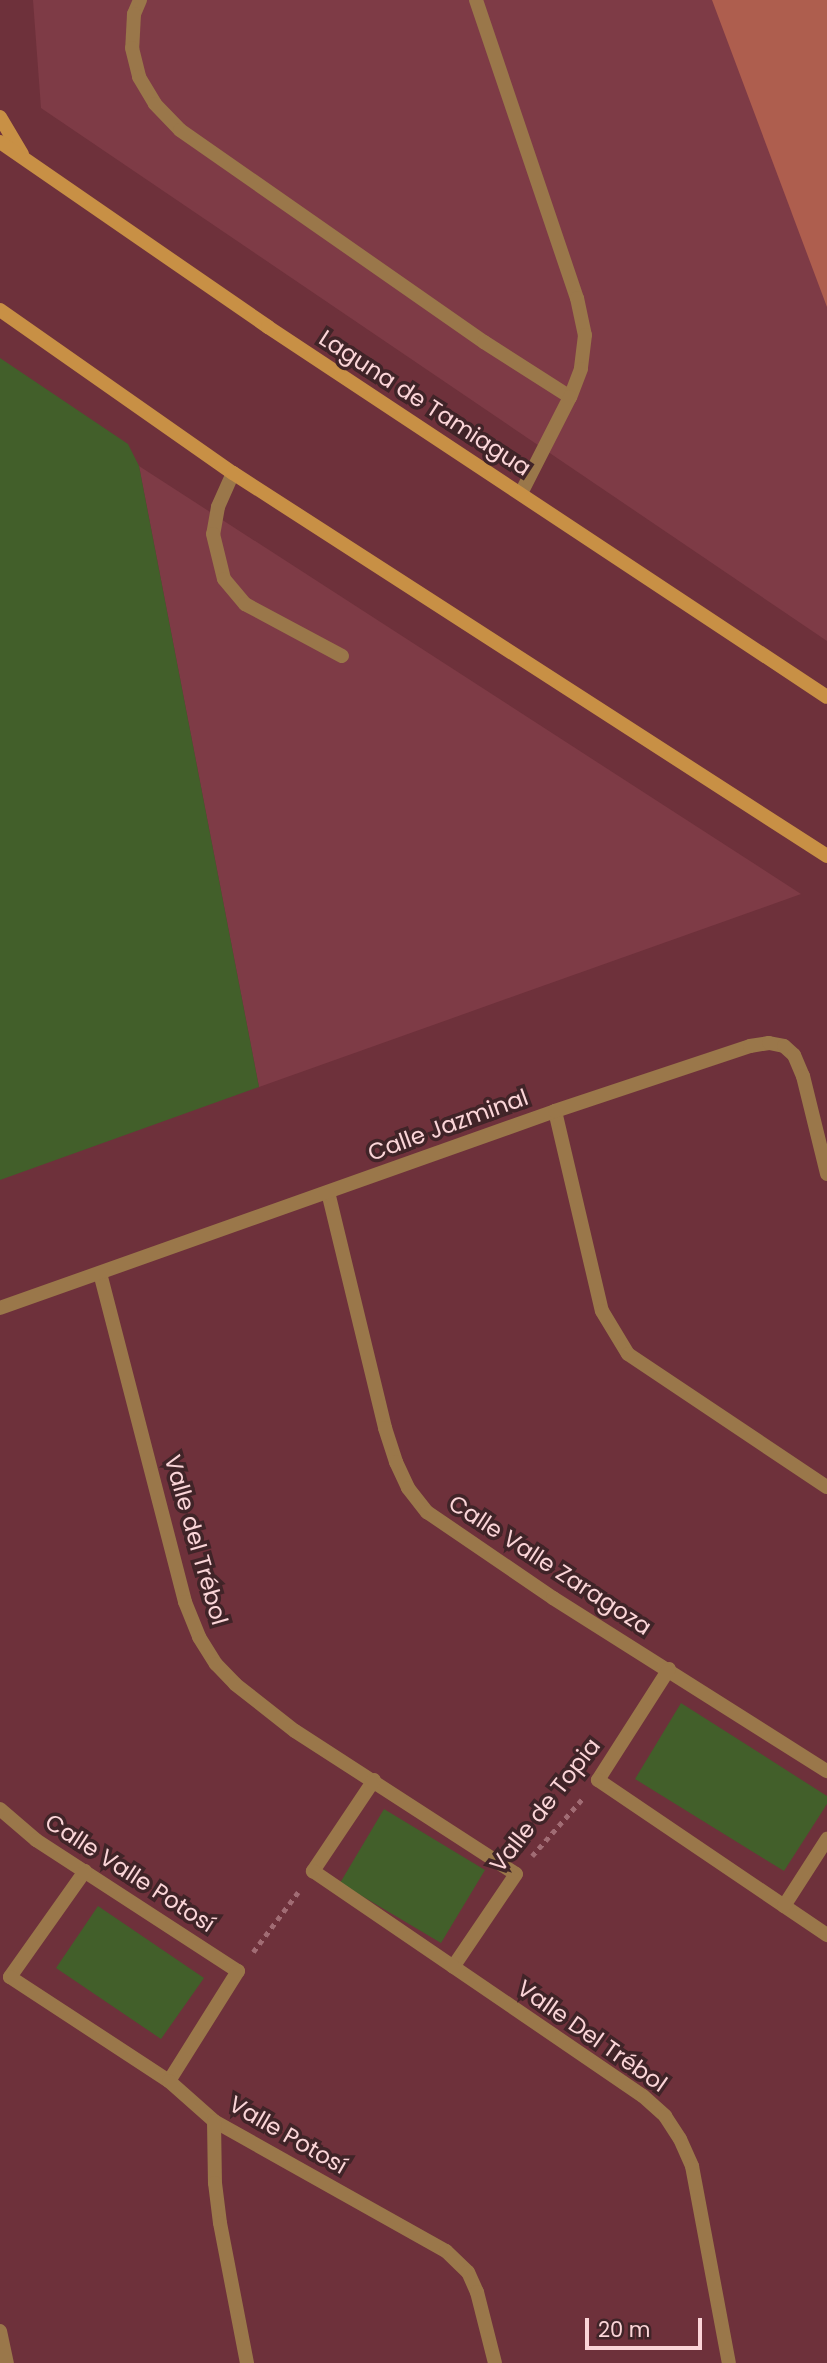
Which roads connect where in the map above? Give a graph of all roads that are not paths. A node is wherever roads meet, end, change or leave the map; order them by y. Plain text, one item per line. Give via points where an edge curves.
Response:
1 (140, 0) edge
2 (476, 0) edge
3 (0, 117) edge
4 (0, 142) edge
5 (24, 158) junction
6 (0, 310) edge
7 (570, 397) junction
8 (233, 473) junction
9 (521, 493) junction
10 (342, 656) dead end
11 (827, 697) edge
12 (827, 856) edge
13 (555, 1111) junction
14 (827, 1174) edge
15 (328, 1192) junction
16 (100, 1273) junction
17 (0, 1308) edge
18 (827, 1487) edge
19 (669, 1668) junction
20 (827, 1771) edge
21 (374, 1780) junction
22 (0, 1809) edge
23 (827, 1839) edge
24 (85, 1871) junction
25 (516, 1874) joint
26 (784, 1906) junction
27 (827, 1935) edge
28 (453, 1967) junction
29 (169, 2081) junction
30 (214, 2121) junction
31 (0, 2331) edge
32 (7, 2363) edge
33 (247, 2363) edge
34 (495, 2363) edge
35 (729, 2363) edge

1 - 7 street via 132,48 139,77 155,104 180,130
2 - 7 street via 582,317 584,352
3 - 5 main road
4 - 5 main road, Laguna de Tamiagua
5 - 9 main road, Laguna de Tamiagua via 268,327
6 - 8 main road
7 - 9 street
8 - 10 street via 218,507 213,534 224,579 245,604
8 - 12 main road
9 - 11 main road, Laguna de Tamiagua
13 - 14 street, Calle Jazminal via 750,1046 784,1046 794,1055 803,1076
13 - 15 street, Calle Jazminal
13 - 18 street via 602,1311 628,1354
15 - 16 street, Calle Jazminal
15 - 19 street, Calle Valle Zaragoza via 385,1428 408,1488 427,1512 453,1532
16 - 17 street, Calle Jazminal
16 - 21 street, Valle del Trébol via 185,1602 199,1637 235,1684 295,1731
19 - 20 street, Calle Valle Zaragoza
19 - 26 street, Valle de Topia via 598,1780
21 - 25 street, Valle del Trébol
21 - 28 street, Valle Del Trébol via 313,1871
22 - 24 street, Calle Valle Potosí via 36,1840
23 - 26 street
24 - 29 street, Calle Valle Potosí via 239,1971
24 - 29 street, Valle Potosí via 10,1977
25 - 28 street, Valle de Topia
26 - 27 street
28 - 35 street, Valle Del Trébol via 643,2096 665,2116 692,2166
29 - 30 street, Valle Potosí
30 - 33 street via 220,2223
30 - 34 street, Valle Potosí via 446,2251 468,2272 477,2292
31 - 32 street

